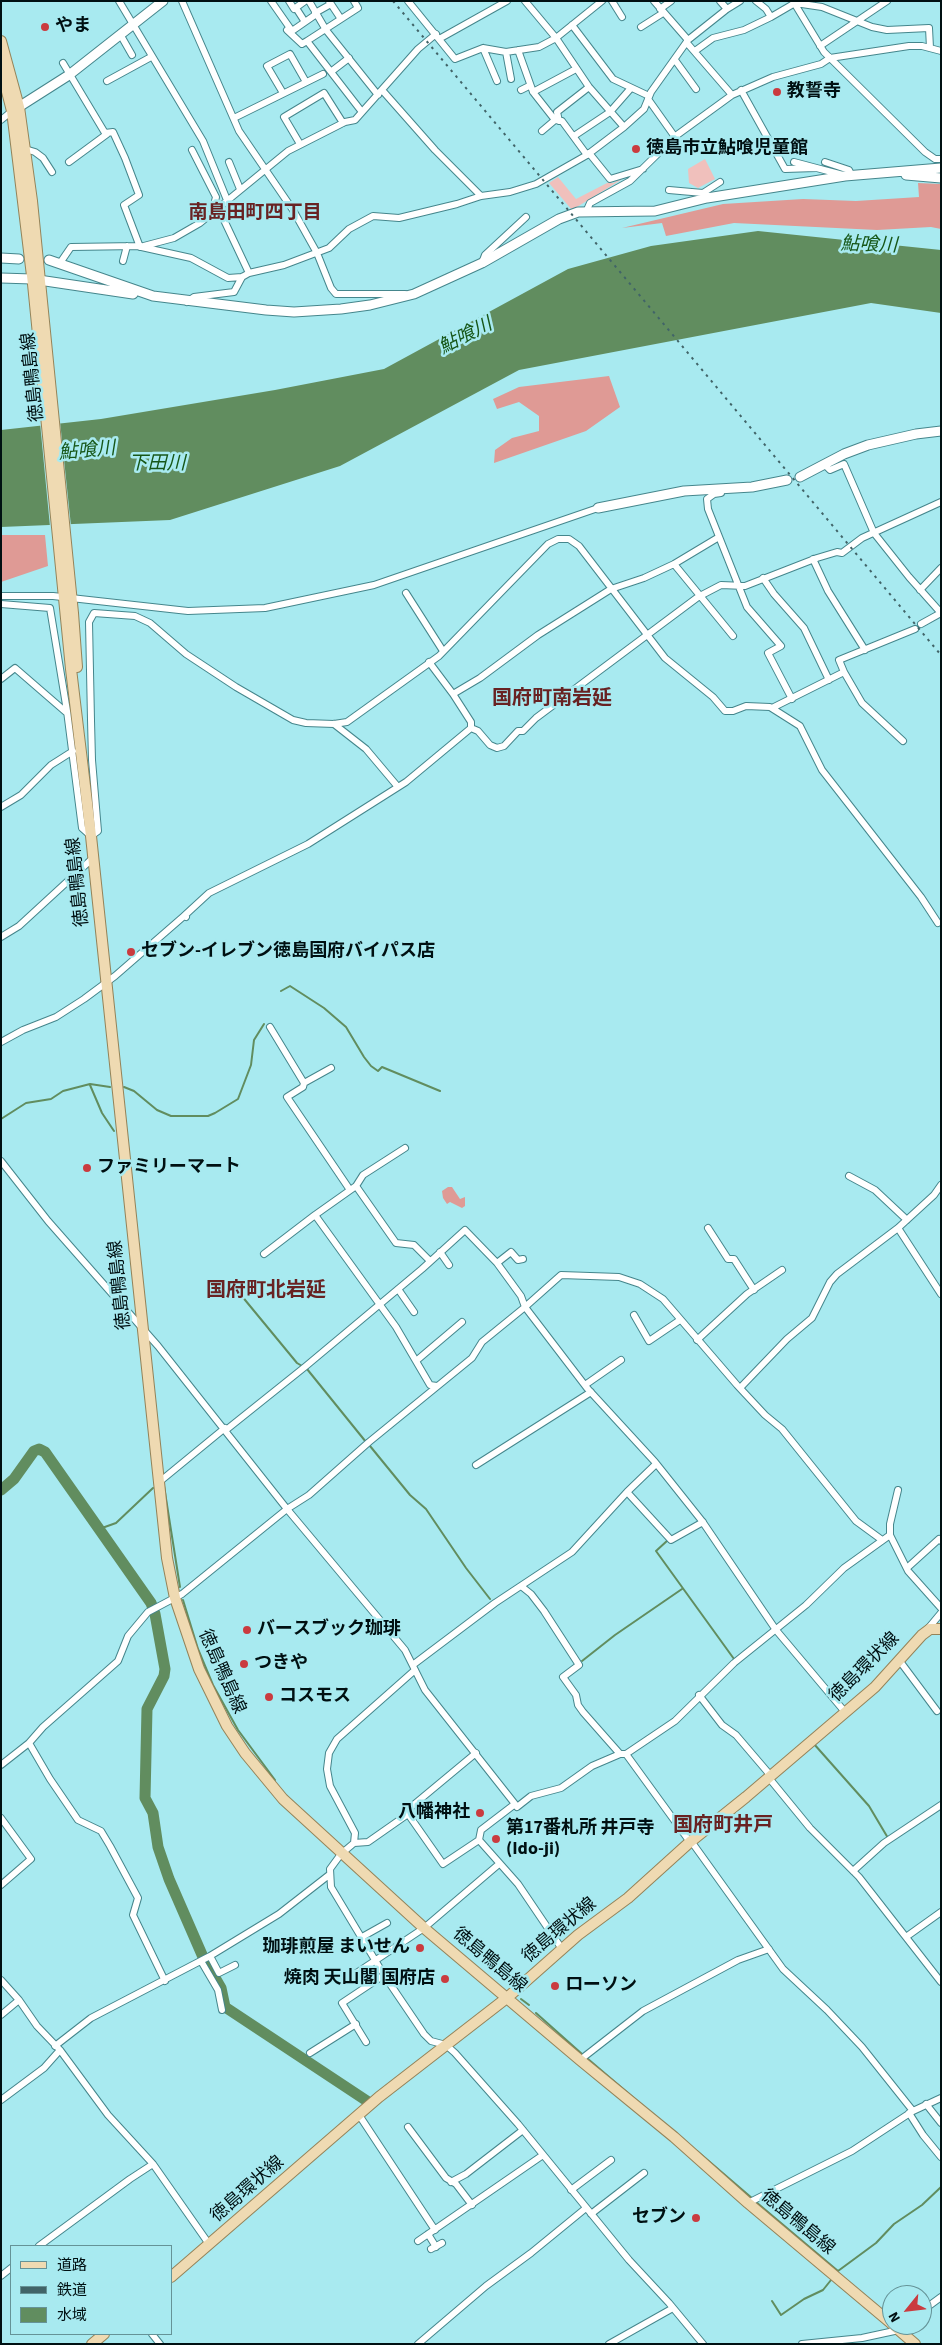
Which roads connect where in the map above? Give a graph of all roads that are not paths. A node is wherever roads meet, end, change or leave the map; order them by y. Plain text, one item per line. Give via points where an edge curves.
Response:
1 (119, 1) edge
2 (163, 1) edge
3 (182, 1) edge
4 (266, 1) edge
5 (271, 1) edge
6 (289, 1) edge
7 (307, 1) edge
8 (354, 1) edge
9 (408, 1) edge
10 (507, 1) edge
11 (525, 1) edge
12 (612, 1) edge
13 (654, 1) edge
14 (671, 1) edge
15 (720, 1) edge
16 (740, 1) edge
17 (756, 1) edge
18 (888, 1) edge
19 (794, 2) edge
20 (330, 3) edge
21 (597, 3) edge
22 (824, 4) edge
23 (295, 8) junction
24 (726, 9) junction
25 (662, 11) junction
26 (315, 14) junction
27 (282, 17) junction
28 (622, 17) dead end
29 (771, 17) junction
30 (341, 18) junction
31 (305, 22) junction
32 (857, 22) junction
33 (132, 24) junction
34 (572, 25) junction
35 (641, 26) dead end
36 (326, 30) junction
37 (120, 34) junction
38 (438, 37) junction
39 (556, 38) junction
40 (1, 41) edge
41 (307, 41) junction
42 (687, 41) junction
43 (820, 46) junction
44 (484, 48) junction
45 (930, 48) junction
46 (518, 50) junction
47 (695, 51) junction
48 (941, 51) edge
49 (506, 52) junction
50 (132, 55) dead end
51 (151, 56) junction
52 (349, 58) junction
53 (830, 58) junction
54 (675, 60) junction
55 (63, 64) dead end
56 (1, 68) edge
57 (576, 69) junction
58 (332, 71) junction
59 (323, 74) dead end
60 (69, 75) junction
61 (511, 78) dead end
62 (107, 81) dead end
63 (496, 81) dead end
64 (306, 82) junction
65 (529, 86) junction
66 (589, 87) junction
67 (632, 88) junction
68 (521, 90) dead end
69 (696, 90) dead end
70 (742, 90) junction
71 (532, 92) junction
72 (283, 93) junction
73 (380, 93) junction
74 (732, 96) junction
75 (649, 98) junction
76 (16, 109) junction
77 (362, 112) junction
78 (610, 112) junction
79 (234, 118) junction
80 (1, 120) edge
81 (557, 121) junction
82 (343, 123) junction
83 (624, 127) junction
84 (542, 131) dead end
85 (106, 134) junction
86 (574, 136) junction
87 (676, 137) junction
88 (300, 144) junction
89 (25, 149) junction
90 (192, 150) dead end
91 (588, 154) junction
92 (941, 159) edge
93 (69, 162) dead end
94 (229, 162) dead end
95 (794, 162) dead end
96 (825, 162) dead end
97 (645, 168) junction
98 (816, 168) junction
99 (941, 168) edge
100 (264, 169) junction
101 (52, 172) dead end
102 (897, 173) junction
103 (849, 176) junction
104 (941, 178) edge
105 (720, 182) dead end
106 (240, 189) junction
107 (669, 190) dead end
108 (707, 195) junction
109 (481, 196) junction
110 (227, 200) junction
111 (218, 207) junction
112 (586, 212) junction
113 (526, 217) dead end
114 (127, 246) junction
115 (140, 247) junction
116 (318, 253) junction
117 (1, 258) edge
118 (19, 259) dead end
119 (49, 260) dead end
120 (123, 261) dead end
121 (60, 263) junction
122 (482, 263) junction
123 (249, 273) junction
124 (242, 277) junction
125 (1, 278) edge
126 (37, 282) junction
127 (414, 294) junction
128 (153, 296) junction
129 (188, 302) junction
130 (941, 431) edge
131 (824, 465) junction
132 (800, 477) dead end
133 (787, 480) dead end
134 (730, 488) junction
135 (941, 502) edge
136 (598, 508) joint
137 (874, 533) junction
138 (719, 537) junction
139 (813, 559) junction
140 (674, 564) junction
141 (941, 568) edge
142 (763, 578) junction
143 (738, 586) junction
144 (611, 588) junction
145 (920, 590) junction
146 (406, 593) dead end
147 (68, 594) junction
148 (1, 596) edge
149 (701, 596) junction
150 (1, 604) edge
151 (941, 613) edge
152 (733, 636) dead end
153 (647, 637) junction
154 (865, 650) junction
155 (443, 651) junction
156 (429, 662) junction
157 (844, 672) junction
158 (1, 679) edge
159 (829, 680) junction
160 (453, 694) junction
161 (792, 699) junction
162 (772, 708) junction
163 (67, 713) junction
164 (334, 724) junction
165 (472, 728) junction
166 (903, 741) dead end
167 (76, 747) junction
168 (398, 787) junction
169 (1, 808) edge
170 (91, 836) junction
171 (93, 858) junction
172 (938, 923) dead end
173 (1, 937) edge
174 (106, 982) junction
175 (270, 1027) dead end
176 (1, 1042) edge
177 (331, 1068) dead end
178 (304, 1084) junction
179 (405, 1148) dead end
180 (1, 1161) edge
181 (849, 1176) dead end
182 (941, 1185) edge
183 (356, 1186) junction
184 (350, 1190) junction
185 (315, 1215) junction
186 (908, 1220) junction
187 (708, 1228) dead end
188 (898, 1228) junction
189 (440, 1252) junction
190 (264, 1254) dead end
191 (523, 1259) dead end
192 (430, 1261) junction
193 (498, 1263) junction
194 (449, 1265) dead end
195 (782, 1270) dead end
196 (398, 1289) junction
197 (754, 1290) junction
198 (941, 1294) edge
199 (379, 1305) junction
200 (525, 1307) junction
201 (414, 1312) dead end
202 (634, 1315) dead end
203 (680, 1320) junction
204 (462, 1322) dead end
205 (141, 1328) junction
206 (697, 1340) junction
207 (620, 1360) dead end
208 (416, 1361) junction
209 (585, 1385) junction
210 (437, 1386) junction
211 (740, 1388) junction
212 (591, 1392) junction
213 (225, 1429) junction
214 (476, 1464) dead end
215 (656, 1464) junction
216 (158, 1483) junction
217 (898, 1490) dead end
218 (627, 1492) junction
219 (287, 1509) junction
220 (703, 1522) junction
221 (890, 1535) junction
222 (882, 1540) junction
223 (941, 1541) edge
224 (907, 1568) junction
225 (521, 1586) junction
226 (175, 1598) junction
227 (939, 1600) edge
228 (941, 1608) edge
229 (941, 1613) edge
230 (941, 1629) edge
231 (776, 1630) junction
232 (926, 1631) junction
233 (899, 1660) junction
234 (414, 1667) junction
235 (699, 1695) junction
236 (937, 1711) edge
237 (845, 1712) junction
238 (30, 1743) junction
239 (476, 1753) junction
240 (623, 1754) junction
241 (1, 1765) edge
242 (770, 1776) junction
243 (515, 1804) junction
244 (941, 1805) edge
245 (408, 1814) junction
246 (1, 1818) edge
247 (479, 1840) junction
248 (690, 1841) junction
249 (354, 1843) junction
250 (341, 1854) junction
251 (499, 1864) junction
252 (853, 1871) junction
253 (329, 1875) junction
254 (1, 1885) edge
255 (941, 1912) edge
256 (387, 1923) dead end
257 (424, 1928) junction
258 (362, 1937) junction
259 (906, 1937) junction
260 (562, 1949) junction
261 (769, 1949) junction
262 (205, 1959) junction
263 (376, 1961) junction
264 (235, 1965) dead end
265 (384, 1975) junction
266 (349, 1978) dead end
267 (1, 1980) edge
268 (165, 1981) junction
269 (941, 1982) edge
270 (508, 1997) junction
271 (19, 2000) junction
272 (222, 2010) dead end
273 (1, 2014) edge
274 (356, 2024) junction
275 (366, 2042) dead end
276 (446, 2045) junction
277 (58, 2048) junction
278 (310, 2053) dead end
279 (580, 2060) junction
280 (941, 2098) edge
281 (1, 2100) edge
282 (926, 2104) junction
283 (911, 2112) junction
284 (359, 2115) junction
285 (941, 2123) edge
286 (408, 2127) dead end
287 (523, 2130) junction
288 (543, 2155) junction
289 (941, 2157) edge
290 (611, 2160) dead end
291 (153, 2164) junction
292 (644, 2173) dead end
293 (451, 2182) junction
294 (571, 2190) junction
295 (753, 2201) junction
296 (472, 2204) junction
297 (586, 2208) junction
298 (591, 2214) junction
299 (435, 2230) junction
300 (428, 2234) junction
301 (418, 2241) dead end
302 (209, 2244) junction
303 (40, 2245) edge
304 (436, 2246) dead end
305 (172, 2276) edge
306 (673, 2308) junction
307 (882, 2313) edge
308 (882, 2331) edge
309 (906, 2335) edge
310 (700, 2343) edge
311 (418, 2344) edge
312 (610, 2344) edge
313 (802, 2344) edge
314 (915, 2344) edge

1 - 33 street
2 - 33 street
3 - 79 street
4 - 41 street via 302,44
5 - 27 street
6 - 23 street
7 - 23 street
7 - 26 street
8 - 30 street via 358,8
9 - 38 street
10 - 38 street
11 - 39 street
12 - 28 street
13 - 25 street
14 - 25 street
15 - 24 street
16 - 24 street
17 - 29 street
18 - 32 street
19 - 22 street
19 - 29 street
19 - 43 street
20 - 26 street
20 - 30 street
21 - 34 street
22 - 32 street
23 - 27 street
23 - 31 street
24 - 42 street
25 - 35 street
25 - 42 street
26 - 31 street
26 - 36 street
27 - 31 street via 292,31
29 - 47 street via 744,30 713,38
30 - 36 street
32 - 43 street
32 - 45 street via 887,30 928,28
33 - 37 street
33 - 51 street
34 - 39 street
34 - 67 street via 612,79
36 - 41 street
36 - 52 street
37 - 50 street
37 - 60 street
38 - 44 street via 455,59
38 - 73 street via 418,49
39 - 46 street via 539,47
39 - 57 street
40 - 76 main road, 徳島鴨島線
41 - 58 street
42 - 47 street
42 - 54 street
43 - 53 street
44 - 49 street
44 - 63 street
45 - 48 street
45 - 53 street via 909,46
46 - 49 street
46 - 65 street
47 - 74 street
49 - 61 street
51 - 62 street
51 - 110 street via 203,141
52 - 58 street
52 - 73 street
53 - 70 street via 821,64 773,77
53 - 92 street via 925,152
54 - 69 street
54 - 75 street
55 - 60 street
56 - 76 main road, 徳島鴨島線
57 - 66 street
57 - 71 street
58 - 77 street
59 - 64 street
60 - 76 street
60 - 85 street
64 - 72 street
64 - 72 street via 290,54 267,66
65 - 68 street
65 - 71 street
66 - 78 street
66 - 81 street via 558,112
67 - 75 street
67 - 78 street
70 - 74 street
70 - 98 street via 785,169
71 - 81 street
72 - 79 street
73 - 77 street
73 - 109 street
74 - 87 street
75 - 83 street via 644,109
75 - 87 street
76 - 80 street
76 - 89 main road, 徳島鴨島線
76 - 126 main road, 徳島鴨島線
77 - 82 street via 355,120
78 - 83 street
78 - 86 street
79 - 100 street
81 - 84 street
81 - 86 street via 562,121
82 - 88 street
82 - 88 street via 324,93 284,117
83 - 91 street
85 - 93 street
85 - 115 street via 113,132 139,195 124,205
86 - 91 street
87 - 97 street
88 - 100 street
89 - 101 street via 43,158
89 - 126 main road, 徳島鴨島線
90 - 111 street
91 - 97 street via 610,179
91 - 109 street via 536,184
94 - 106 street
95 - 98 street
96 - 103 street via 849,170
97 - 112 street via 630,181 590,203
98 - 103 street
99 - 102 street
100 - 106 street
100 - 116 street
102 - 103 street
102 - 104 street
103 - 108 street
105 - 108 street
106 - 110 street
107 - 108 street
108 - 112 street via 655,211
109 - 116 street via 398,218 373,216 348,229 329,248
110 - 111 street
111 - 115 street via 200,223 174,238
111 - 123 street
112 - 122 street via 559,219
113 - 122 street via 485,255
114 - 115 street
114 - 120 street
114 - 121 street via 71,247
115 - 124 street via 191,258 228,278
116 - 123 street
116 - 127 street via 336,294
117 - 118 street
119 - 121 street
121 - 128 street
122 - 127 street
123 - 124 street
124 - 129 street via 234,292 194,297
125 - 126 street
126 - 128 street
126 - 147 main road, 徳島鴨島線
127 - 129 street via 370,305 294,312
128 - 129 street
130 - 131 street via 868,445
131 - 132 street
131 - 137 street via 830,470 844,464
133 - 134 street
134 - 136 street via 684,491
134 - 138 street via 707,499
135 - 137 street
136 - 147 street via 374,585 264,608 188,611
137 - 139 street via 853,542 842,553
137 - 145 street
138 - 140 street
138 - 143 street
139 - 142 street
139 - 154 street via 828,591
140 - 144 street
140 - 149 street
141 - 145 street
142 - 143 street
142 - 159 street via 804,628
143 - 149 street via 721,585
143 - 161 street via 747,607 781,646 768,653
144 - 153 street
144 - 155 street via 578,546 569,539 558,540 548,544
144 - 160 street
145 - 151 street
146 - 155 street
147 - 148 street
147 - 167 main road, 徳島鴨島線 via 76,646
149 - 152 street
149 - 153 street
150 - 163 street via 50,608
151 - 154 street via 918,627
153 - 162 street via 665,658 713,697 725,711 746,706
153 - 165 street via 523,731 518,731 504,746 490,745
154 - 157 street via 839,660
155 - 156 street
156 - 160 street
156 - 164 street via 364,712 347,722
157 - 159 street
157 - 166 street via 862,703
158 - 163 street via 15,668
159 - 161 street
160 - 165 street
161 - 162 street
162 - 172 street via 800,726 822,770
163 - 167 street
164 - 168 street via 366,749
164 - 170 street via 293,720 236,687 186,654 150,623 135,616 94,614 90,622 91,720 98,831
165 - 168 street
167 - 169 street via 51,764 21,795
167 - 170 main road, 徳島鴨島線
168 - 174 street via 308,844 209,893
170 - 171 main road, 徳島鴨島線
171 - 173 street via 19,926
171 - 174 main road, 徳島鴨島線
174 - 176 street via 56,1017
174 - 205 main road, 徳島鴨島線
175 - 178 street
177 - 178 street
178 - 184 street via 287,1097
179 - 183 street via 363,1175
180 - 205 street via 48,1221
181 - 186 street via 876,1190
182 - 186 street
183 - 184 street
183 - 192 street via 396,1243 414,1245
184 - 185 street
185 - 190 street
185 - 199 street
186 - 188 street
187 - 197 street
188 - 198 street
188 - 211 street via 837,1274 812,1318
189 - 192 street
189 - 193 street via 465,1230
189 - 194 street
191 - 193 street via 518,1260 511,1252
192 - 196 street
193 - 200 street
195 - 197 street
196 - 199 street
196 - 201 street
197 - 206 street
199 - 208 street
199 - 213 street
200 - 203 street via 561,1275 620,1277 640,1284 663,1299
200 - 209 street
200 - 210 street via 482,1342 472,1358
202 - 203 street via 649,1341
203 - 206 street
204 - 208 street
205 - 213 street
205 - 216 main road, 徳島鴨島線
206 - 211 street
207 - 209 street
208 - 210 street via 430,1385
209 - 212 street
210 - 219 street via 309,1495
211 - 222 street via 782,1429 856,1521
212 - 214 street
212 - 215 street
213 - 216 street
213 - 219 street
215 - 218 street
215 - 220 street
216 - 226 main road, 徳島鴨島線
217 - 221 street
218 - 220 street via 671,1540
218 - 225 street via 572,1552
219 - 226 street
219 - 234 street via 405,1650
220 - 231 street
221 - 222 street
221 - 224 street
222 - 231 street via 844,1568
223 - 224 street via 939,1539
224 - 227 street
225 - 234 street
225 - 240 street via 544,1611 579,1665 563,1677 583,1712
226 - 238 street via 150,1611 128,1636 118,1661 43,1727
226 - 250 main road, 徳島鴨島線 via 199,1669 245,1753 282,1799
227 - 228 street
229 - 232 street
230 - 232 main road, 徳島環状線
231 - 235 street
231 - 237 street
232 - 233 main road, 徳島環状線
233 - 236 street
233 - 237 main road, 徳島環状線 via 875,1687
234 - 239 street via 426,1690
234 - 249 street via 337,1739 329,1753 330,1786 355,1833
235 - 240 street via 675,1721
235 - 242 street
237 - 242 main road, 徳島環状線
238 - 241 street
238 - 268 street via 50,1780 78,1820 101,1831 110,1846 138,1898 133,1915
239 - 243 street
239 - 245 street via 411,1807
240 - 243 street via 592,1766 561,1788 531,1796 517,1807
240 - 248 street
242 - 248 main road, 徳島環状線
242 - 252 street via 810,1828
243 - 247 street via 481,1830
244 - 252 street via 884,1843
245 - 247 street via 443,1864
245 - 249 street via 368,1842
246 - 254 street via 31,1860
247 - 251 street
248 - 260 main road, 徳島環状線 via 628,1898
248 - 261 street
249 - 250 street
250 - 253 street via 332,1864
250 - 257 main road, 徳島鴨島線
251 - 257 street
251 - 260 street via 530,1900
252 - 259 street
253 - 258 street via 332,1887
253 - 262 street via 279,1914
255 - 259 street
256 - 258 street
257 - 263 street
257 - 270 main road, 徳島鴨島線
258 - 263 street
259 - 269 street
260 - 270 main road, 徳島環状線
261 - 279 street via 738,1960 643,2011
261 - 283 street via 783,1969 862,2047
262 - 264 street via 219,1973
262 - 268 street
262 - 272 street via 218,1990
263 - 265 street
263 - 266 street
265 - 274 street via 342,2003
265 - 276 street via 427,2038
267 - 271 street
268 - 277 street via 91,2018
270 - 276 main road, 徳島環状線
270 - 279 main road, 徳島鴨島線
271 - 273 street
271 - 277 street via 36,2026
274 - 275 street
274 - 278 street
276 - 284 main road, 徳島環状線
276 - 287 street
277 - 281 street via 44,2068
277 - 291 street via 108,2115
279 - 295 main road, 徳島鴨島線
280 - 282 street
282 - 283 street
282 - 285 street
283 - 289 street via 923,2136
283 - 295 street via 852,2151
284 - 299 street
284 - 302 main road, 徳島環状線
286 - 293 street
287 - 288 street
287 - 293 street
288 - 294 street
288 - 296 street
290 - 294 street
291 - 302 street
291 - 303 street
292 - 298 street
293 - 296 street
294 - 297 street
295 - 307 main road, 徳島鴨島線
296 - 299 street
297 - 298 street
297 - 311 street
298 - 306 street
299 - 300 street
300 - 301 street
300 - 304 street
302 - 305 main road, 徳島環状線
306 - 310 street
306 - 312 street
308 - 313 street via 862,2338
309 - 314 main road, 徳島鴨島線

